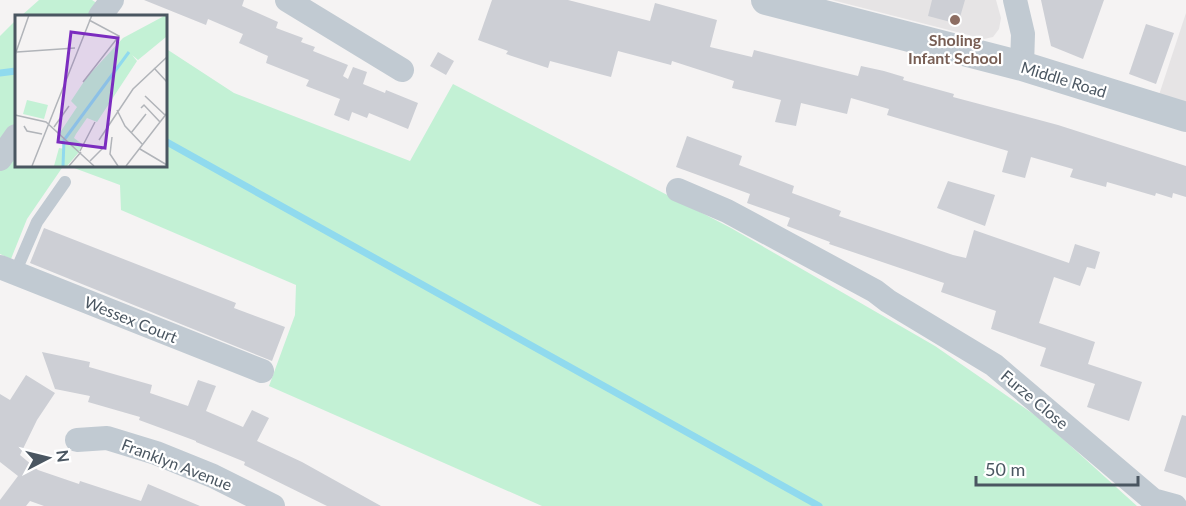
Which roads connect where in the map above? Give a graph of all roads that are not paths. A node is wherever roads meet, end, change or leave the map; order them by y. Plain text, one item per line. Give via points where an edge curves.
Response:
1 (112, 0) edge
2 (287, 0) edge
3 (766, 0) edge
4 (1015, 0) edge
5 (101, 15) edge
6 (1022, 66) junction
7 (402, 70) dead end
8 (1186, 117) edge
9 (15, 137) edge
10 (0, 159) edge
11 (65, 182) dead end
12 (678, 190) dead end
13 (8, 270) edge
14 (262, 371) dead end
15 (77, 440) dead end
16 (273, 506) edge
17 (1175, 506) edge

1 - 5 street
2 - 7 street
3 - 6 street, Middle Road
4 - 6 street via 1023,34
6 - 8 street, Middle Road
9 - 10 street
11 - 13 lane
12 - 17 street, Furze Close via 727,211 875,291 994,364 1153,500
13 - 14 street, Wessex Court
15 - 16 street, Franklyn Avenue via 107,438 156,453

